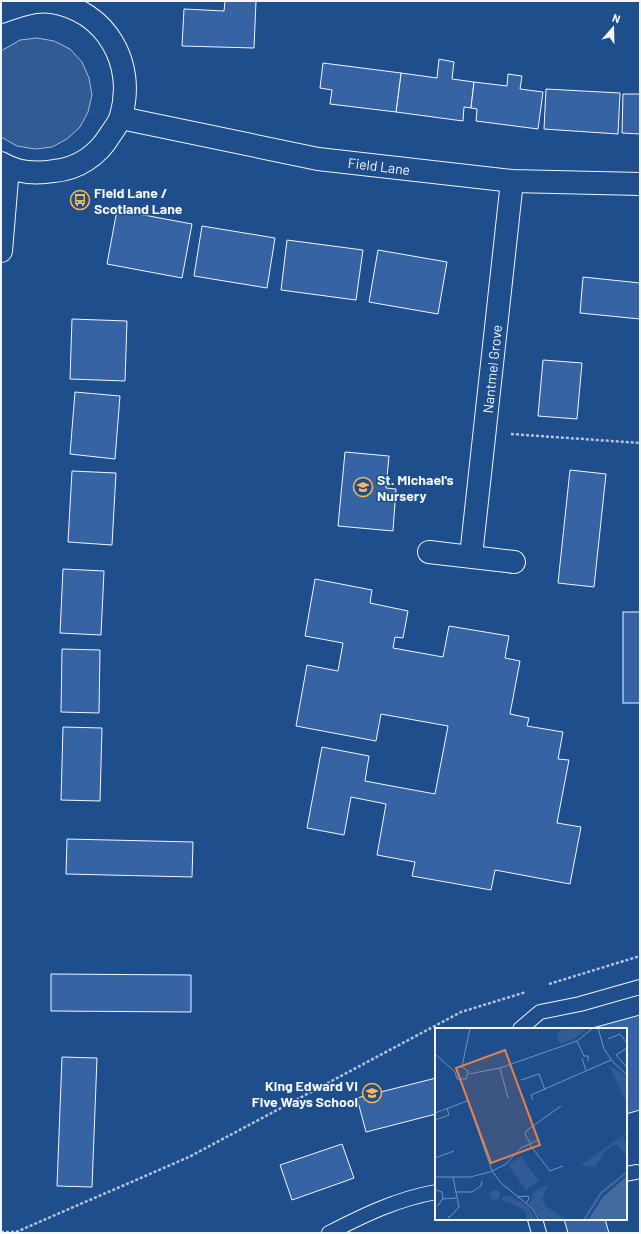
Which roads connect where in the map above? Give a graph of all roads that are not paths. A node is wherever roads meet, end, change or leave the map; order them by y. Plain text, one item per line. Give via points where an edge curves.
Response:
1 (74, 4) edge
2 (1, 12) edge
3 (121, 118) junction
4 (4, 165) edge
5 (512, 182) junction
6 (640, 184) edge
7 (1, 251) edge
8 (429, 552) dead end
9 (471, 556) junction
10 (514, 562) dead end
11 (640, 988) edge
12 (521, 1028) edge
13 (435, 1192) edge
14 (535, 1220) edge
15 (329, 1233) edge
16 (539, 1233) edge

1 - 2 street via 20,4
1 - 3 street via 98,24 120,55 126,85
3 - 4 street via 103,146 80,164 66,170 36,174
3 - 5 street, Field Lane via 318,159
4 - 7 street
5 - 6 street, Field Lane
5 - 9 street, Nantmel Grove
8 - 9 street
9 - 10 street
11 - 12 lane via 540,1012
13 - 15 lane via 410,1197 364,1215
14 - 16 lane

